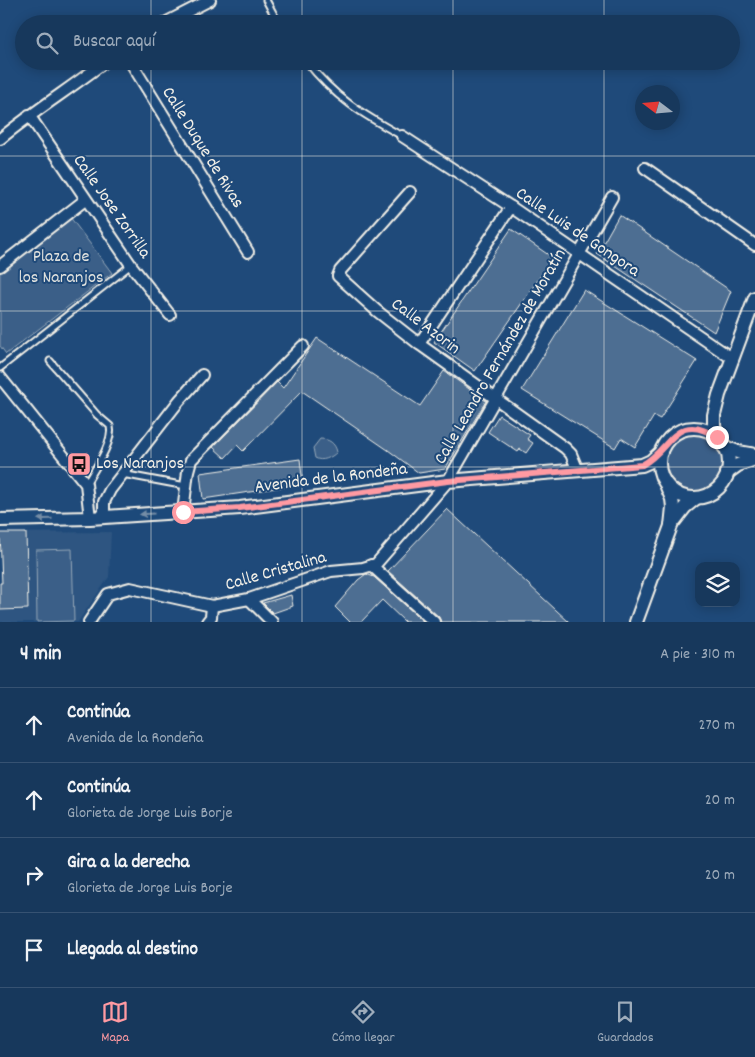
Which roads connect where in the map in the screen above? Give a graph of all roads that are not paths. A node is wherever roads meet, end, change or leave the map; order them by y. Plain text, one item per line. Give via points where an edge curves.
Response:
1 (210, 0) edge
2 (266, 0) edge
3 (181, 15) edge
4 (274, 15) edge
5 (94, 70) edge
6 (136, 70) edge
7 (314, 70) edge
8 (29, 116) junction
9 (402, 136) joint
10 (0, 139) edge
11 (645, 168) dead end
12 (410, 192) dead end
13 (612, 197) dead end
14 (85, 200) junction
15 (510, 207) junction
16 (755, 245) edge
17 (248, 252) dead end
18 (579, 254) junction
19 (131, 265) junction
20 (0, 266) edge
21 (755, 298) edge
22 (170, 315) dead end
23 (419, 344) junction
24 (303, 346) dead end
25 (733, 359) junction
26 (50, 361) dead end
27 (0, 368) edge
28 (202, 375) dead end
29 (0, 377) edge
30 (719, 395) junction
31 (496, 398) junction
32 (693, 428) junction
33 (721, 442) junction
34 (661, 452) junction
35 (755, 454) edge
36 (755, 459) edge
37 (578, 470) junction
38 (727, 472) junction
39 (122, 474) junction
40 (448, 481) junction
41 (86, 484) junction
42 (665, 484) junction
43 (186, 486) junction
44 (696, 498) junction
45 (183, 512) junction
46 (104, 517) junction
47 (90, 518) junction
48 (0, 520) edge
49 (671, 526) junction
50 (371, 565) junction
51 (249, 599) junction
52 (212, 606) junction
53 (89, 622) edge
54 (206, 622) edge
55 (272, 622) edge
56 (434, 622) edge
57 (636, 622) edge

1 - 3 street
2 - 4 lane
5 - 8 street
6 - 17 street, Calle Duque de Rivas
7 - 9 lane via 335,93 362,114
8 - 10 street
8 - 14 street, Calle Jose Zorrilla
9 - 15 street, Calle Luis de Gongora
11 - 16 street
12 - 23 street, Calle Azorin via 338,276
13 - 18 street, Calle Leandro Fernández de Moratín
14 - 19 street, Calle Jose Zorrilla
14 - 20 street
15 - 18 street, Calle Luis de Gongora
15 - 23 street
18 - 25 street, Calle Luis de Gongora
18 - 31 street, Calle Leandro Fernández de Moratín
19 - 22 street, Calle Jose Zorrilla
19 - 27 lane
21 - 25 street
23 - 31 street, Calle Azorin
24 - 43 street via 191,460
25 - 30 street
26 - 41 lane via 110,426 110,436
28 - 39 street via 178,400
29 - 41 street
30 - 32 street via 706,416
30 - 33 street via 714,426
31 - 37 street, Calle Azorin via 565,448
31 - 40 street, Calle Leandro Fernández de Moratín
32 - 33 street via 702,429
32 - 34 street via 673,435
33 - 35 street via 738,452
33 - 38 street via 728,456
34 - 37 street, Avenida de la Rondeña via 642,465
34 - 42 street via 660,474
36 - 38 street
37 - 40 street, Avenida de la Rondeña
38 - 44 street via 721,486 713,493
39 - 43 lane
39 - 46 street via 107,495
40 - 45 street, Avenida de la Rondeña via 240,508
40 - 50 street via 376,564
41 - 47 street
42 - 44 street via 683,497
42 - 49 street via 672,499
43 - 45 street
44 - 49 street
45 -> 46 street, Avenida de la Rondeña
46 - 47 street, Avenida de la Rondeña
47 -> 48 street, Avenida de la Rondeña
49 - 57 street
50 - 51 street, Calle Cristalina via 331,571
50 - 56 street
51 - 52 street, Calle Cristalina
51 - 55 street
52 - 53 street, Calle Cristalina via 130,588 108,594
52 - 54 street via 211,617

